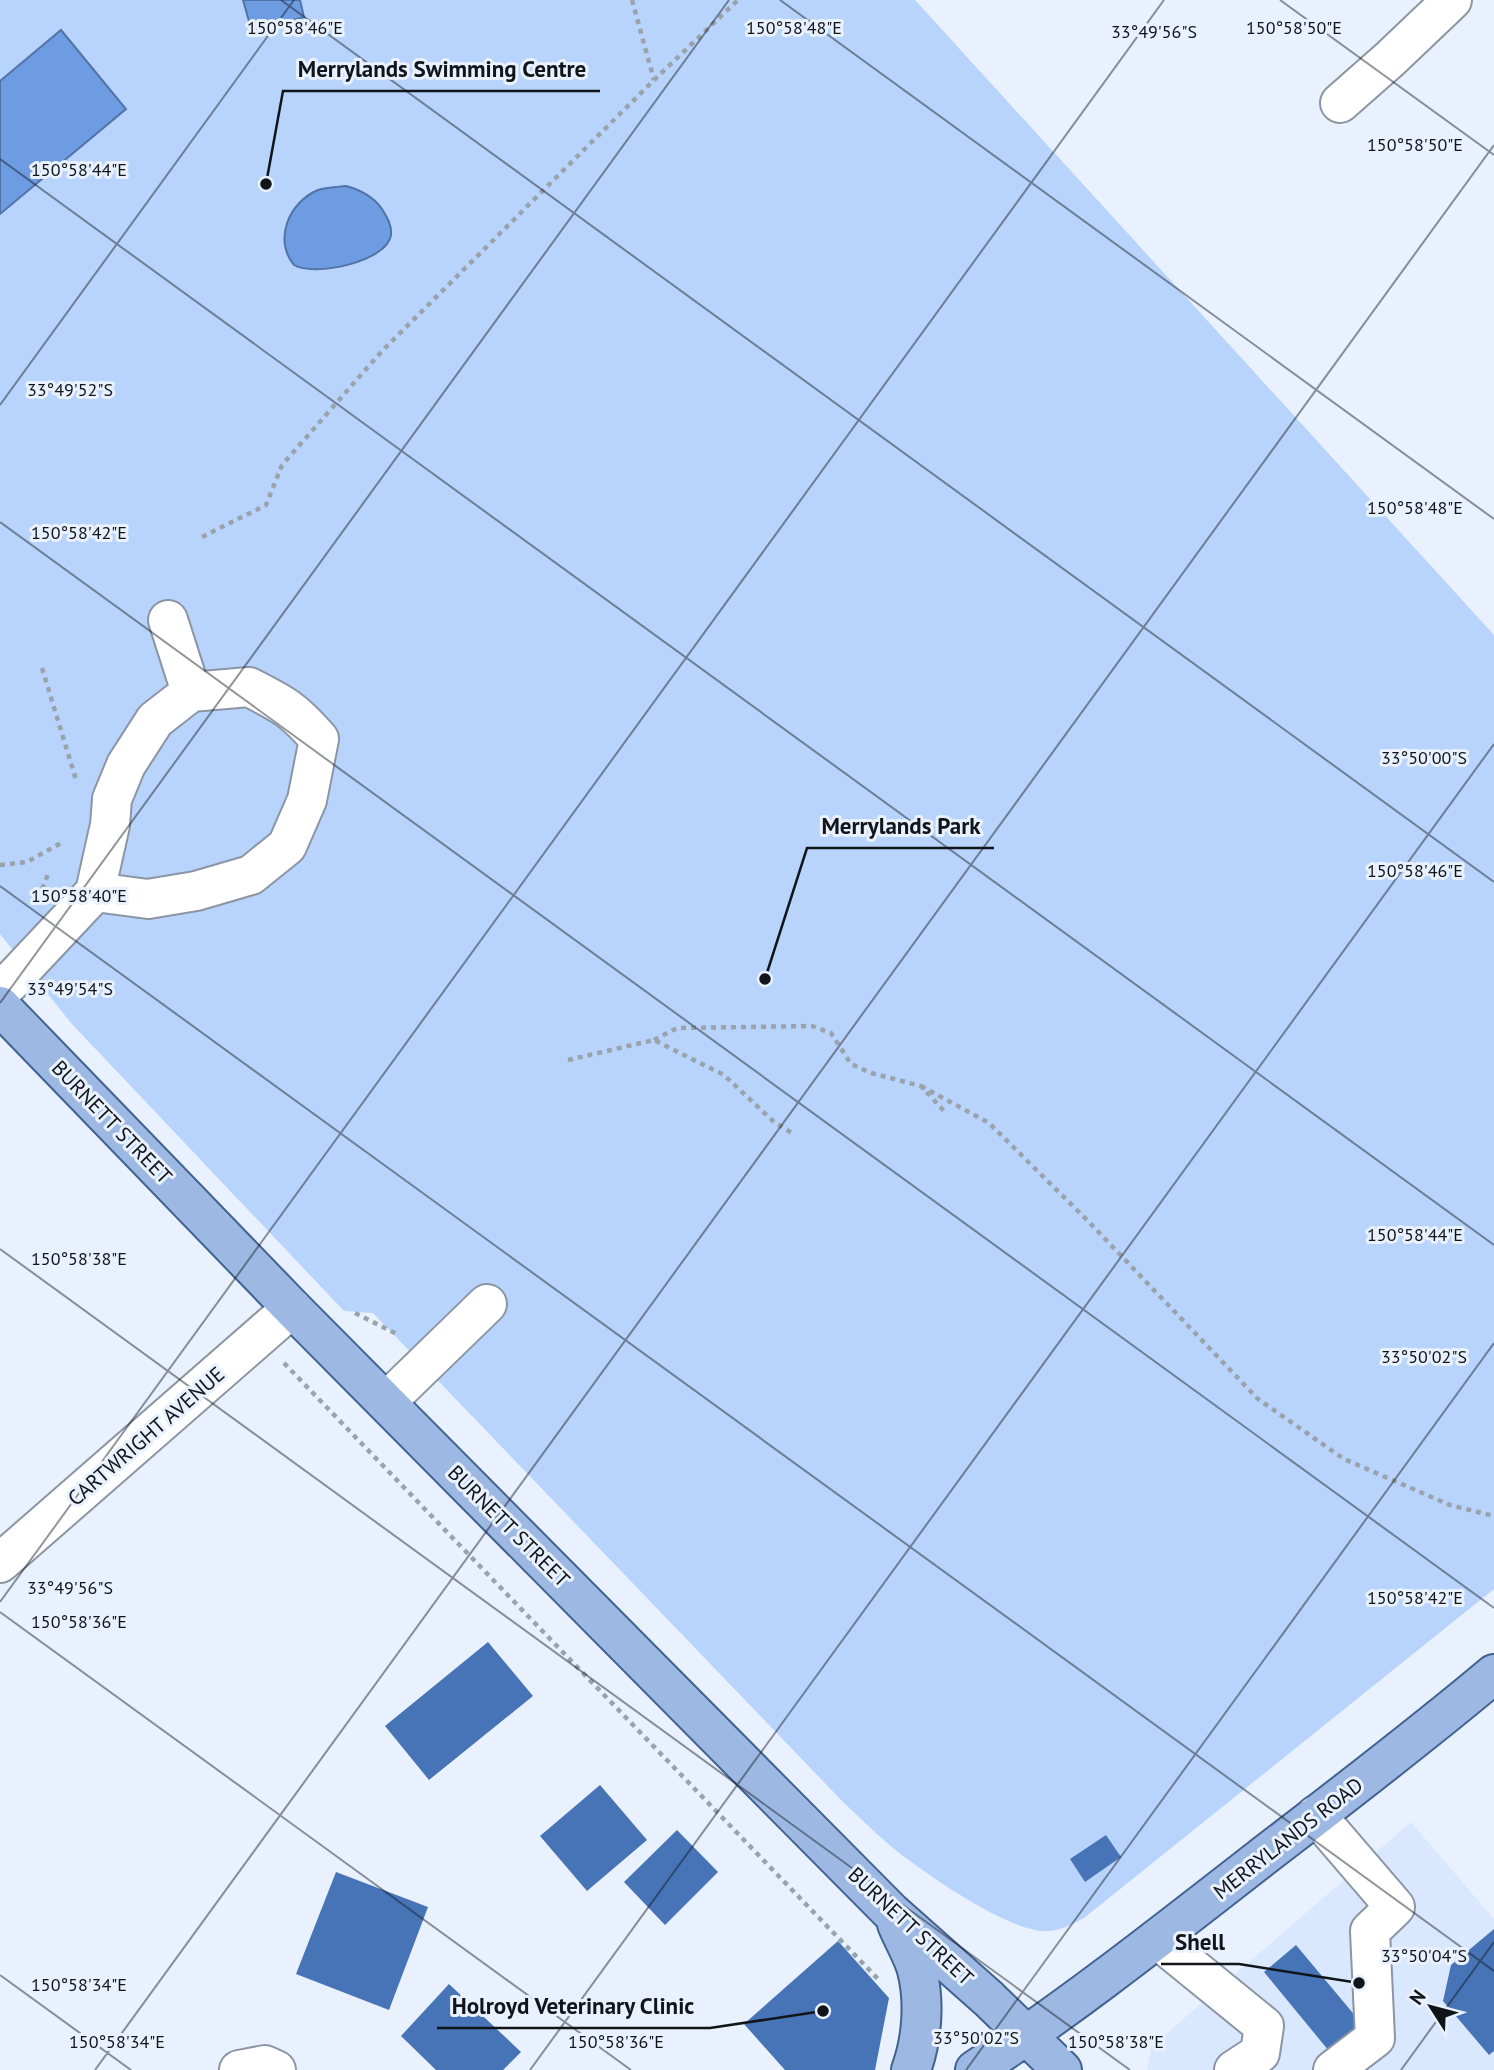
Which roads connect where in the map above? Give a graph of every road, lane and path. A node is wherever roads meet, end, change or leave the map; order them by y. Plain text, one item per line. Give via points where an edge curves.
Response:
1 (632, 0) edge
2 (738, 0) edge
3 (1452, 0) edge
4 (654, 80) junction
5 (1340, 103) dead end
6 (202, 537) dead end
7 (168, 620) dead end
8 (42, 668) dead end
9 (191, 692) junction
10 (79, 792) dead end
11 (61, 843) dead end
12 (0, 865) edge
13 (94, 892) junction
14 (0, 993) edge
15 (0, 1006) edge
16 (654, 1040) junction
17 (568, 1060) dead end
18 (921, 1086) junction
19 (944, 1111) dead end
20 (792, 1133) dead end
21 (486, 1304) dead end
22 (292, 1308) junction
23 (282, 1360) dead end
24 (386, 1402) junction
25 (1494, 1516) edge
26 (0, 1563) edge
27 (1494, 1674) edge
28 (1316, 1815) junction
29 (891, 1912) junction
30 (1157, 1939) junction
31 (885, 1986) dead end
32 (1028, 2036) junction
33 (1257, 2064) edge
34 (239, 2070) edge
35 (276, 2070) edge
36 (911, 2070) edge
37 (975, 2070) edge
38 (1062, 2070) edge
39 (1334, 2070) edge

1 - 4 path
2 - 4 path
3 - 5 street
4 - 6 path via 382,351 282,465 266,505
7 - 9 street
8 - 10 path
9 - 13 street via 155,720 126,765 112,799
9 - 13 street via 249,687 298,714 319,739 297,826 287,846 251,875 148,900
11 - 12 path via 27,862
13 - 14 street
15 - 22 main road, BURNETT STREET
16 - 17 path
16 - 18 path via 677,1028 812,1026 831,1033 851,1064
16 - 20 path via 724,1075
18 - 19 path
18 - 25 path via 989,1123 1258,1399 1344,1459 1450,1505
21 - 24 street
22 - 24 main road, BURNETT STREET
22 - 26 street, CARTWRIGHT AVENUE
23 - 31 path
24 - 29 main road, BURNETT STREET
27 - 28 main road, MERRYLANDS ROAD
28 - 30 main road, MERRYLANDS ROAD
28 - 39 street via 1395,1907 1370,1931 1375,2038
29 - 32 main road, BURNETT STREET
29 - 36 main road via 917,1968 921,1997 920,2036
30 - 32 main road, MERRYLANDS ROAD
30 - 33 street via 1264,2026
32 - 37 main road, MERRYLANDS ROAD
32 - 38 main road, BURNETT STREET
34 - 35 street via 265,2065

